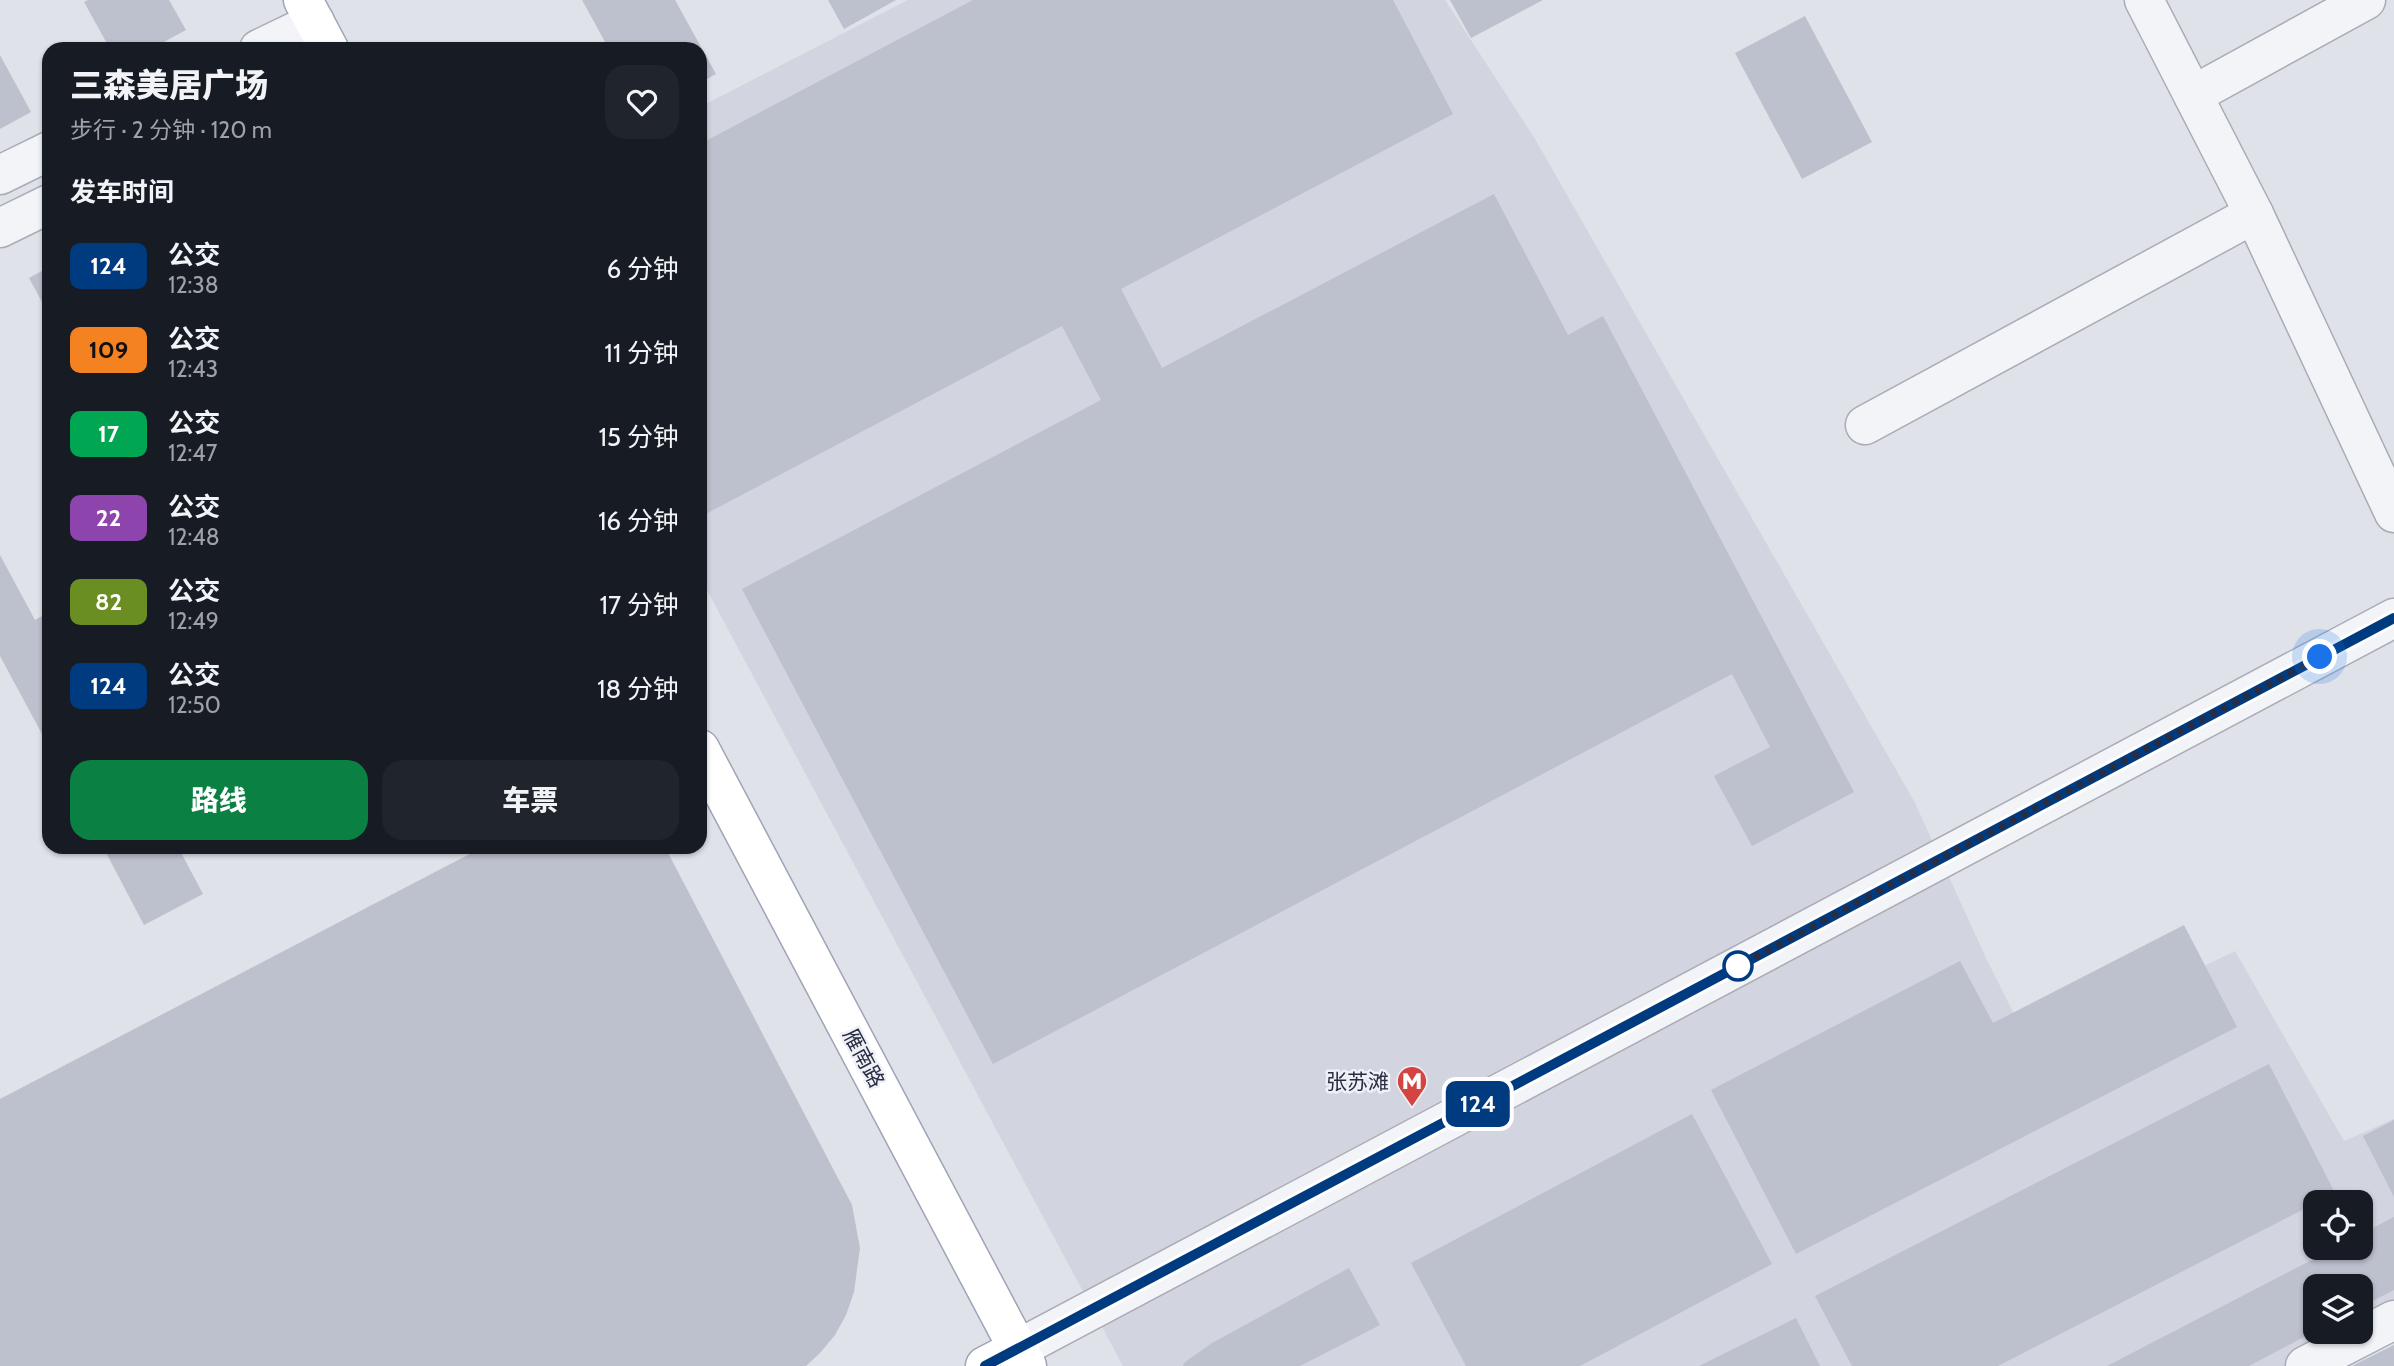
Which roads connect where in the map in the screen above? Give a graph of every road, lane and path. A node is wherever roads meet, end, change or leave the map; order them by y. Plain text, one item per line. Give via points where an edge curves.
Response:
1 (2144, 0) edge
2 (2365, 0) edge
3 (315, 24) edge
4 (275, 42) edge
5 (2193, 95) junction
6 (42, 154) edge
7 (0, 175) edge
8 (42, 207) edge
9 (2254, 214) junction
10 (0, 228) edge
11 (1865, 425) dead end
12 (2394, 513) edge
13 (2394, 618) edge
14 (707, 762) edge
15 (2394, 1320) edge
16 (1023, 1357) edge
17 (985, 1366) edge
18 (2305, 1366) edge

1 - 5 street
2 - 5 street
3 - 4 street
5 - 9 street
6 - 7 street
8 - 10 street
9 - 11 street
9 - 12 street
13 - 16 street
14 - 16 main road, 雁南路
15 - 18 street
16 - 17 main road

